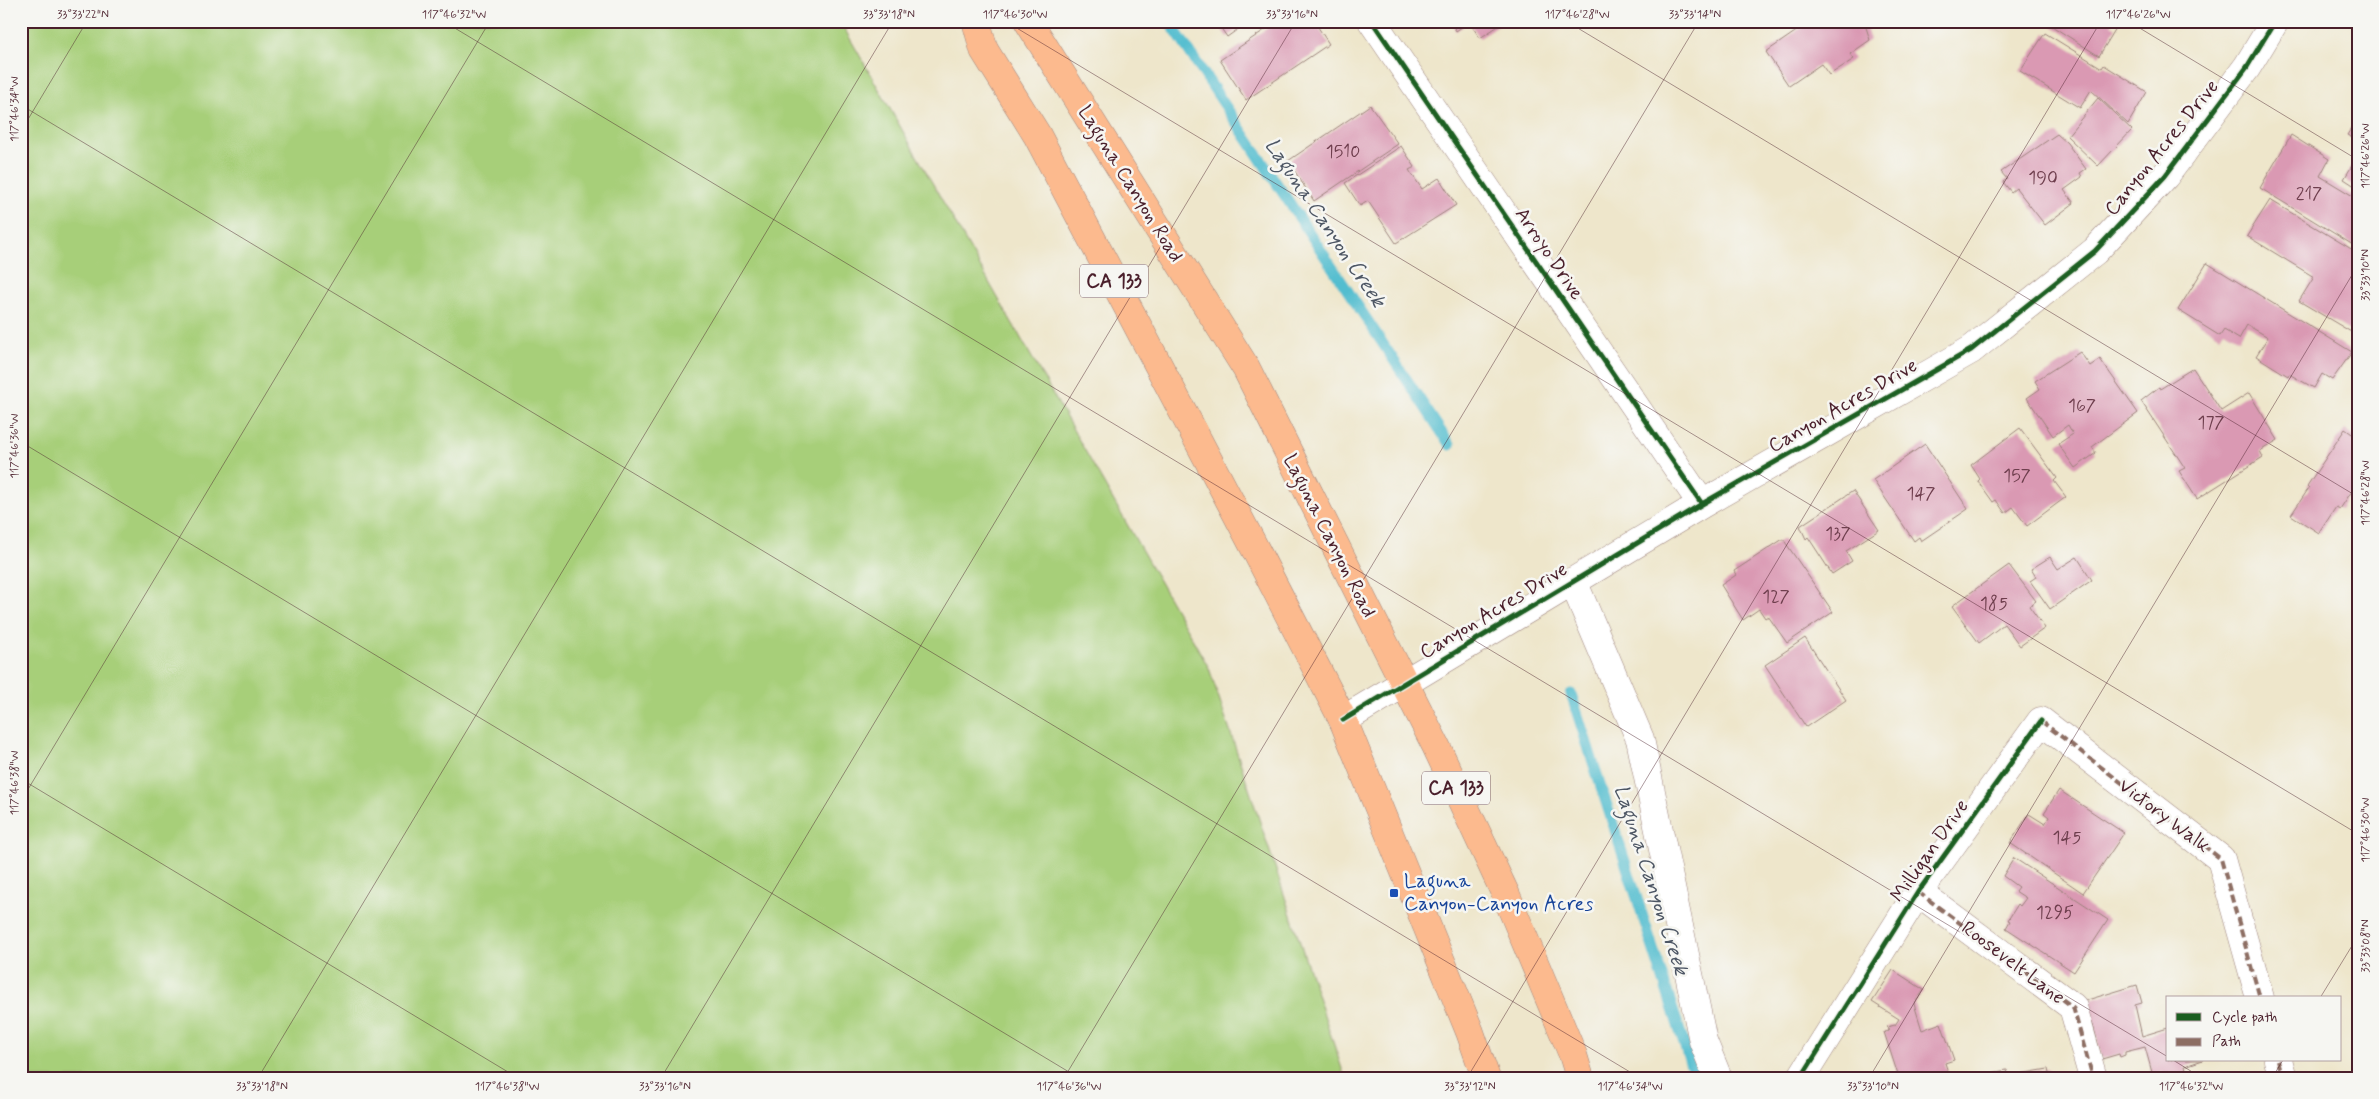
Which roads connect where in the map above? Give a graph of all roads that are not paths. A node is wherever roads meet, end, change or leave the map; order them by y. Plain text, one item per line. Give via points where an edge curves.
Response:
1 (976, 21) edge
2 (1028, 21) edge
3 (1372, 21) edge
4 (2275, 21) edge
5 (1702, 504) junction
6 (1573, 581) junction
7 (1404, 683) junction
8 (1343, 720) junction
9 (2041, 721) joint
10 (1918, 892) junction
11 (2259, 996) edge
12 (2279, 1062) edge
13 (1486, 1078) edge
14 (1580, 1078) edge
15 (1718, 1078) edge
16 (1800, 1078) edge
17 (2093, 1078) edge
18 (2283, 1078) edge

1 - 8 main road, CA 133 via 984,50 1042,144
2 - 7 main road, Laguna Canyon Road / CA 133 via 1246,368
3 - 5 street, Arroyo Drive
4 - 5 street, Canyon Acres Drive via 2247,67 2165,176 2095,252 1971,350
5 - 6 street, Canyon Acres Drive
6 - 7 street, Canyon Acres Drive
6 - 15 street via 1640,740 1703,1041
7 - 8 street, Canyon Acres Drive
7 - 14 main road, Laguna Canyon Road / CA 133 via 1506,895
8 - 13 main road, CA 133
9 - 10 street, Milligan Drive
9 - 11 street, Victory Walk via 2221,859
10 - 16 street, Milligan Drive
10 - 17 street, Roosevelt Lane via 2073,1008
12 - 18 street

